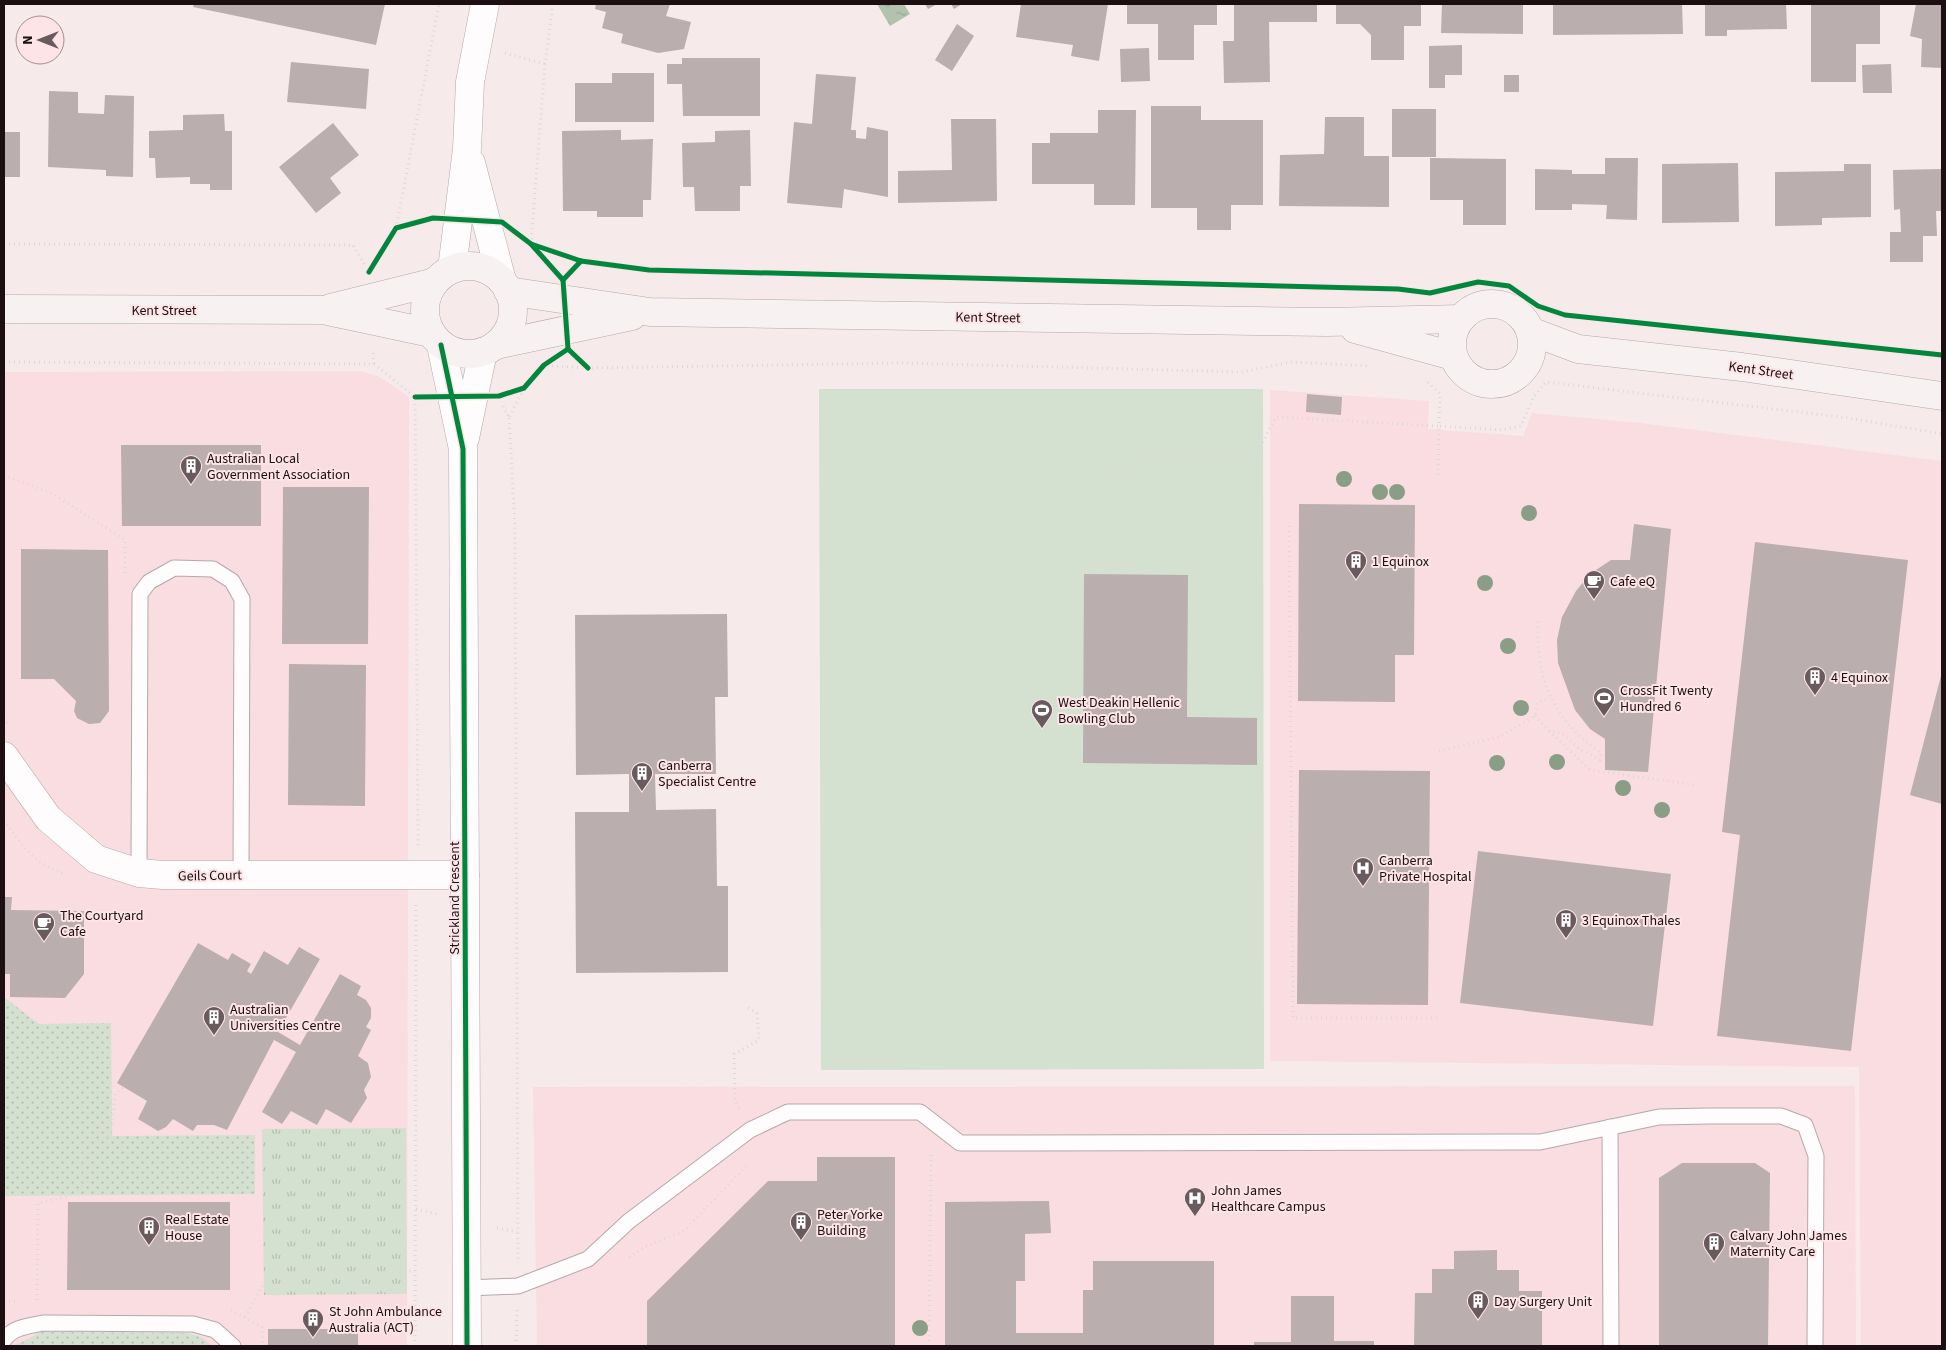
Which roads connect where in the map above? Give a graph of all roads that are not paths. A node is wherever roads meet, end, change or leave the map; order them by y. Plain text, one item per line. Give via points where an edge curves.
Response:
1 (486, 4) edge
2 (467, 149) junction
3 (444, 275) junction
4 (505, 286) junction
5 (4, 310) edge
6 (323, 310) junction
7 (650, 312) junction
8 (1461, 319) junction
9 (1327, 322) junction
10 (1530, 332) junction
11 (436, 339) junction
12 (489, 348) junction
13 (1578, 350) junction
14 (1453, 356) junction
15 (1525, 368) junction
16 (1942, 396) edge
17 (475, 397) junction
18 (9, 745) edge
19 (139, 873) junction
20 (241, 874) junction
21 (465, 875) junction
22 (1610, 1126) junction
23 (467, 1288) junction
24 (4, 1340) edge
25 (232, 1344) edge
26 (467, 1346) edge
27 (1611, 1346) edge
28 (1815, 1346) edge

1 - 2 street via 470,82
2 - 3 street
2 - 4 street
3 - 4 main road via 465,266 479,267 491,272
3 - 6 main road, Kent Street
3 - 11 main road via 428,294 425,307
4 - 7 main road, Kent Street
4 - 12 main road via 512,305 512,320 506,333
5 - 6 main road, Kent Street
6 - 11 main road, Kent Street
7 - 9 main road, Kent Street
7 - 12 main road, Kent Street via 567,339
8 - 9 main road, Kent Street
8 - 10 main road via 1480,306 1500,305 1519,314
8 - 14 main road via 1452,341
9 - 14 main road, Kent Street
10 - 13 main road, Kent Street
10 - 15 main road via 1532,348
11 - 12 main road via 454,352 469,354
11 - 17 street, Strickland Crescent
12 - 17 street, Strickland Crescent
13 - 15 main road, Kent Street
13 - 16 main road, Kent Street via 1742,367
14 - 15 main road via 1468,378 1488,385 1512,380
17 - 21 street, Strickland Crescent via 463,449
18 - 19 street, Geils Court via 48,818 96,859
19 - 20 street, Geils Court
19 - 20 lane via 140,594 149,582 174,568 213,569 232,581 242,599
20 - 21 street, Geils Court
21 - 23 street, Strickland Crescent
22 - 23 lane via 1540,1142 960,1143 920,1112 788,1112 750,1130 630,1221 588,1259 518,1286
22 - 27 lane
22 - 28 lane via 1658,1117 1710,1116 1781,1116 1805,1125 1816,1156
23 - 26 street, Strickland Crescent
24 - 25 lane via 8,1333 25,1326 43,1324 194,1324 215,1330

